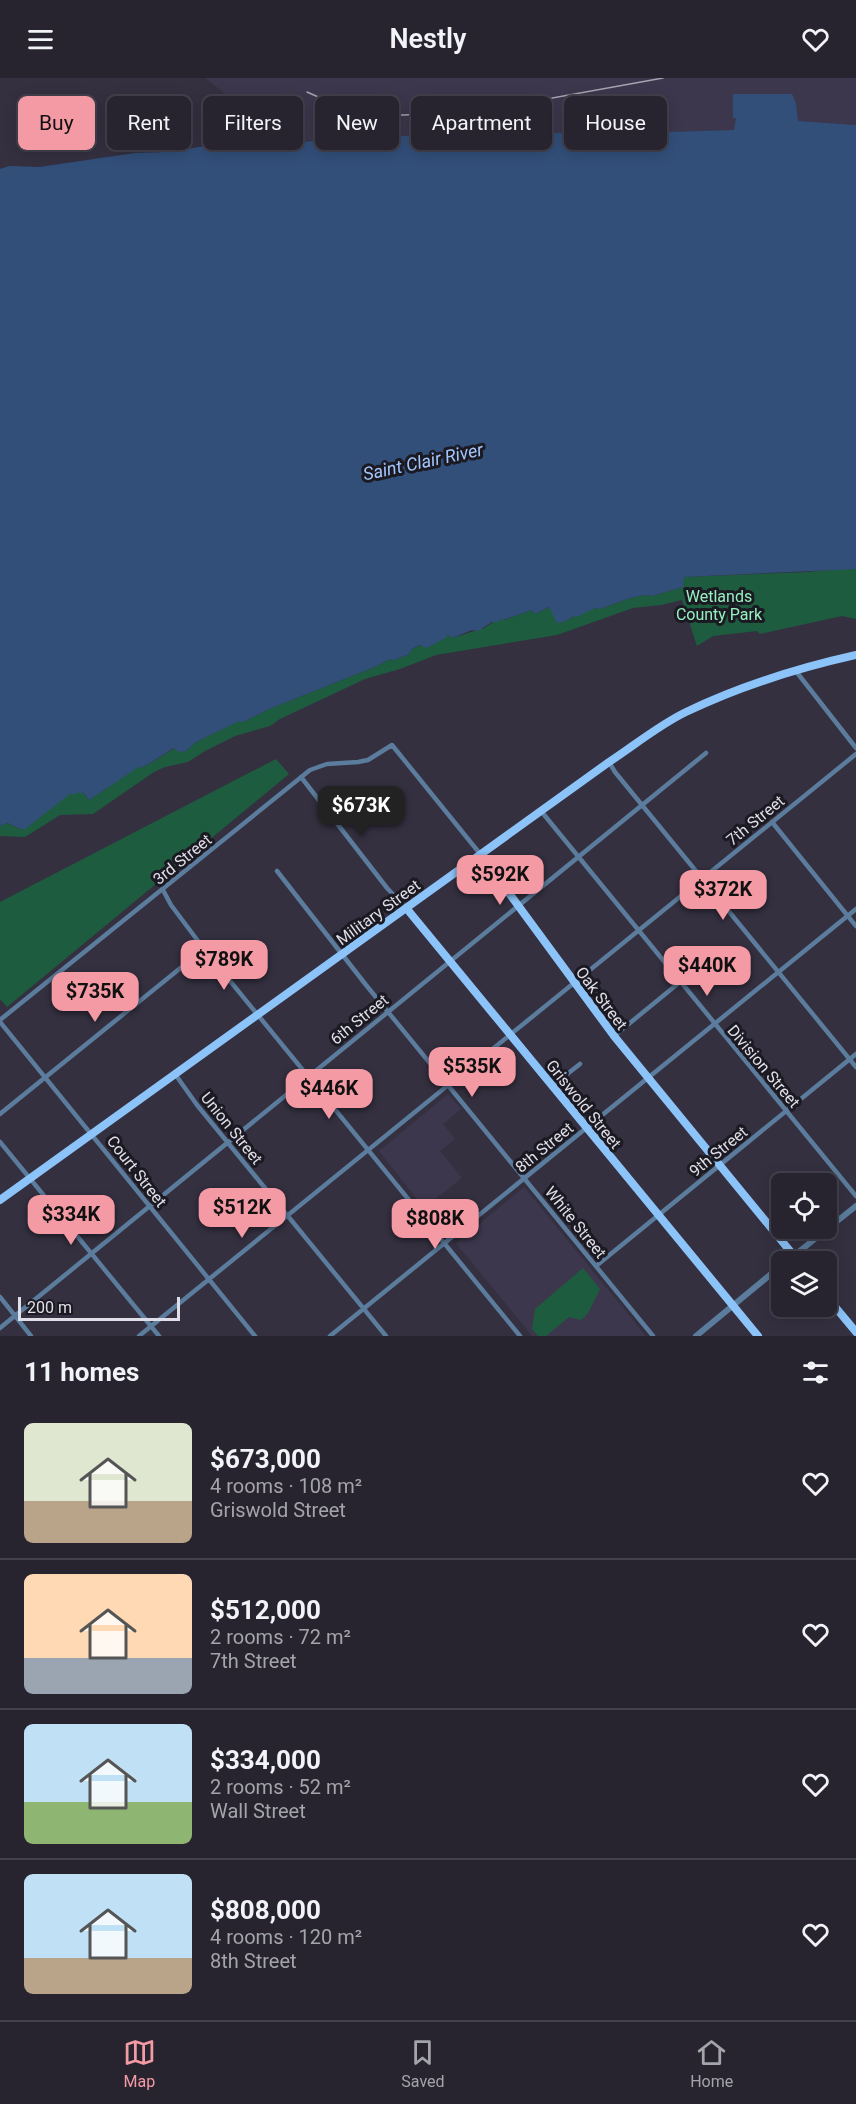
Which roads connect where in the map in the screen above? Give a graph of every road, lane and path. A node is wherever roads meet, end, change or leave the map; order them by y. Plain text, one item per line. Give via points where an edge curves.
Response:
1 (856, 655) edge
2 (795, 670) junction
3 (392, 745) joint
4 (856, 748) edge
5 (706, 753) dead end
6 (856, 754) edge
7 (609, 762) junction
8 (301, 777) junction
9 (642, 805) junction
10 (541, 811) junction
11 (772, 822) junction
12 (481, 855) junction
13 (578, 857) junction
14 (277, 871) dead end
15 (703, 879) junction
16 (163, 890) junction
17 (517, 907) junction
18 (407, 909) junction
19 (856, 909) edge
20 (848, 915) junction
21 (856, 926) edge
22 (638, 931) junction
23 (204, 949) junction
24 (342, 955) junction
25 (450, 961) junction
26 (778, 972) junction
27 (680, 982) junction
28 (574, 984) junction
29 (388, 1011) junction
30 (258, 1016) junction
31 (0, 1021) edge
32 (714, 1024) junction
33 (510, 1035) junction
34 (614, 1036) junction
35 (856, 1054) edge
36 (850, 1059) junction
37 (580, 1064) dead end
38 (856, 1067) edge
39 (175, 1074) junction
40 (308, 1076) junction
41 (44, 1078) junction
42 (648, 1078) junction
43 (448, 1086) junction
44 (552, 1086) junction
45 (786, 1112) junction
46 (0, 1114) edge
47 (586, 1128) junction
48 (92, 1133) junction
49 (0, 1142) edge
50 (228, 1142) junction
51 (368, 1151) junction
52 (720, 1166) junction
53 (31, 1178) junction
54 (524, 1179) junction
55 (856, 1196) edge
56 (0, 1200) edge
57 (149, 1206) junction
58 (856, 1206) edge
59 (658, 1215) junction
60 (288, 1216) junction
61 (444, 1244) junction
62 (789, 1251) edge
63 (805, 1251) edge
64 (91, 1253) junction
65 (596, 1266) junction
66 (771, 1274) edge
67 (209, 1280) junction
68 (0, 1297) edge
69 (731, 1305) junction
70 (364, 1309) junction
71 (837, 1309) edge
72 (15, 1316) junction
73 (151, 1327) junction
74 (0, 1328) edge
75 (856, 1332) edge
76 (518, 1334) edge
77 (511, 1335) edge
78 (31, 1336) edge
79 (139, 1336) edge
80 (159, 1336) edge
81 (255, 1336) edge
82 (330, 1336) edge
83 (386, 1336) edge
84 (653, 1336) edge
85 (696, 1336) edge
86 (758, 1336) edge

1 - 2 main road, Military Street
2 - 4 street
2 - 7 main road, Military Street via 685,712
3 - 8 street, 3rd Street via 368,760 318,766
3 - 12 street, Oak Street
5 - 9 street, 6th Street
6 - 11 street, 7th Street
7 - 9 street
7 - 10 main road, Military Street
8 - 16 street, 3rd Street
8 - 18 street, Griswold Street
9 - 13 street, 6th Street
9 - 15 street
10 - 12 main road, Military Street
10 - 13 street, Division Street
11 - 15 street, 7th Street
11 - 20 street
12 - 17 main road, Oak Street
12 - 18 main road, Military Street
13 - 17 street, 6th Street
13 - 22 street, Division Street
14 - 24 street, White Street
15 - 22 street, 7th Street
15 - 26 street
16 - 23 street
16 - 31 street, 3rd Street
17 - 25 street, 6th Street
17 - 28 main road, Oak Street
18 - 24 main road, Military Street
18 - 25 main road, Griswold Street
19 - 20 street, 8th Street
20 - 21 street
20 - 26 street, 8th Street
22 - 27 street, Division Street
22 - 28 street, 7th Street
23 - 30 street
23 - 41 street
24 - 29 street, White Street
24 - 30 main road, Military Street
25 - 29 street, 6th Street
25 - 33 main road, Griswold Street
26 - 32 street, 8th Street
26 - 36 street
27 - 32 street, Division Street
27 - 34 street
28 - 33 street, 7th Street
28 - 34 main road, Oak Street
29 - 40 street, 6th Street
29 - 43 street, White Street
30 - 39 main road, Military Street
30 - 40 street
31 - 41 street, Court Street
32 - 42 street, 8th Street
32 - 45 street, Division Street
33 - 43 street, 7th Street
33 - 44 main road, Griswold Street
34 - 42 main road, Oak Street
35 - 36 street, 9th Street
36 - 38 street
36 - 45 street, 9th Street
37 - 44 street
39 - 48 main road, Military Street
39 - 50 street, Union Street
40 - 50 street, 6th Street
40 - 51 street
41 - 46 street
41 - 48 street, Court Street
42 - 47 street, 8th Street
42 - 52 main road, Oak Street
43 - 51 street, 7th Street
43 - 54 street, White Street
44 - 47 main road, Griswold Street
45 - 52 street, 9th Street
45 - 55 street, Division Street
47 - 54 street, 8th Street
47 - 59 main road, Griswold Street
48 - 53 main road, Military Street
48 - 57 street, Court Street
49 - 53 street
50 - 57 street, 6th Street
50 - 60 street, Union Street
51 - 60 street, 7th Street
51 - 61 street
52 - 59 street, 9th Street
52 - 62 main road, Oak Street
53 - 56 main road, Military Street
53 - 64 street
54 - 61 street, 8th Street
54 - 65 street, White Street
57 - 64 street, 6th Street
57 - 67 street, Court Street
58 - 63 street
59 - 65 street, 9th Street
59 - 69 main road, Griswold Street
60 - 67 street, 7th Street
60 - 70 street, Union Street
61 - 70 street, 8th Street
61 - 76 street
64 - 72 street, 6th Street
64 - 73 street
65 - 84 street, White Street
66 - 69 street
67 - 73 street, 7th Street
67 - 81 street, Court Street
68 - 72 street
69 - 85 street
69 - 86 main road, Griswold Street
70 - 82 street, 8th Street
70 - 83 street, Union Street
71 - 75 main road
72 - 74 street, 6th Street
72 - 78 street
73 - 79 street, 7th Street
73 - 80 street
76 - 77 street

